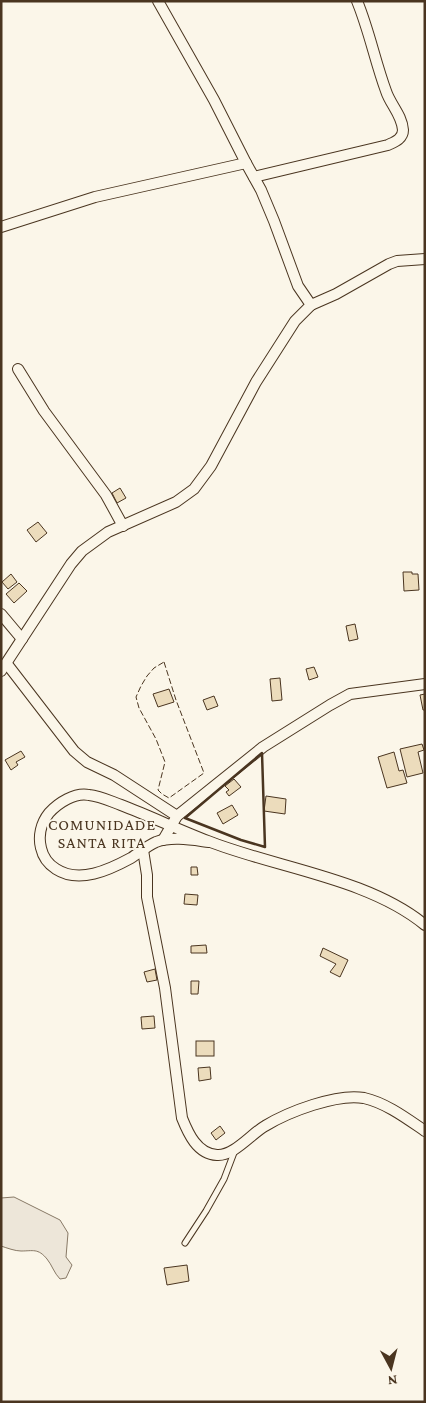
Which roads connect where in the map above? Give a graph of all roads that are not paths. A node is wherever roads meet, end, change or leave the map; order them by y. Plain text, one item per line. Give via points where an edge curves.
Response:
1 (158, 1) edge
2 (357, 1) edge
3 (246, 162) junction
4 (254, 177) junction
5 (1, 227) edge
6 (425, 259) edge
7 (311, 305) junction
8 (18, 369) dead end
9 (123, 526) junction
10 (1, 614) edge
11 (22, 639) junction
12 (4, 667) edge
13 (425, 684) edge
14 (177, 816) junction
15 (170, 826) junction
16 (163, 840) junction
17 (209, 842) junction
18 (143, 850) junction
19 (425, 925) edge
20 (425, 1131) edge
21 (236, 1148) junction
22 (185, 1242) dead end

1 - 3 street
2 - 4 street via 386,93 401,122 403,131 400,138 388,145
3 - 4 street
3 - 5 street via 95,196
4 - 7 street via 298,286
6 - 7 street via 389,264
7 - 9 street via 295,321 256,382 211,466 194,489 176,502
8 - 9 street via 44,411 106,495
9 - 11 street via 108,532 82,551
10 - 11 street
11 - 12 street
12 - 14 street via 81,758 114,775
13 - 14 street via 350,694 263,747
14 - 15 street
15 - 16 street
15 - 17 street
15 - 18 street via 86,794 64,800 54,807 45,818 39,837 43,855 49,864 65,874 78,876 110,867
16 - 17 street
16 - 18 street
17 - 19 street via 374,894
18 - 21 street via 147,897 165,988 182,1118 188,1133 205,1152 217,1155
20 - 21 street via 384,1105 364,1098 346,1098 287,1114 264,1126
21 - 22 lane via 224,1179

